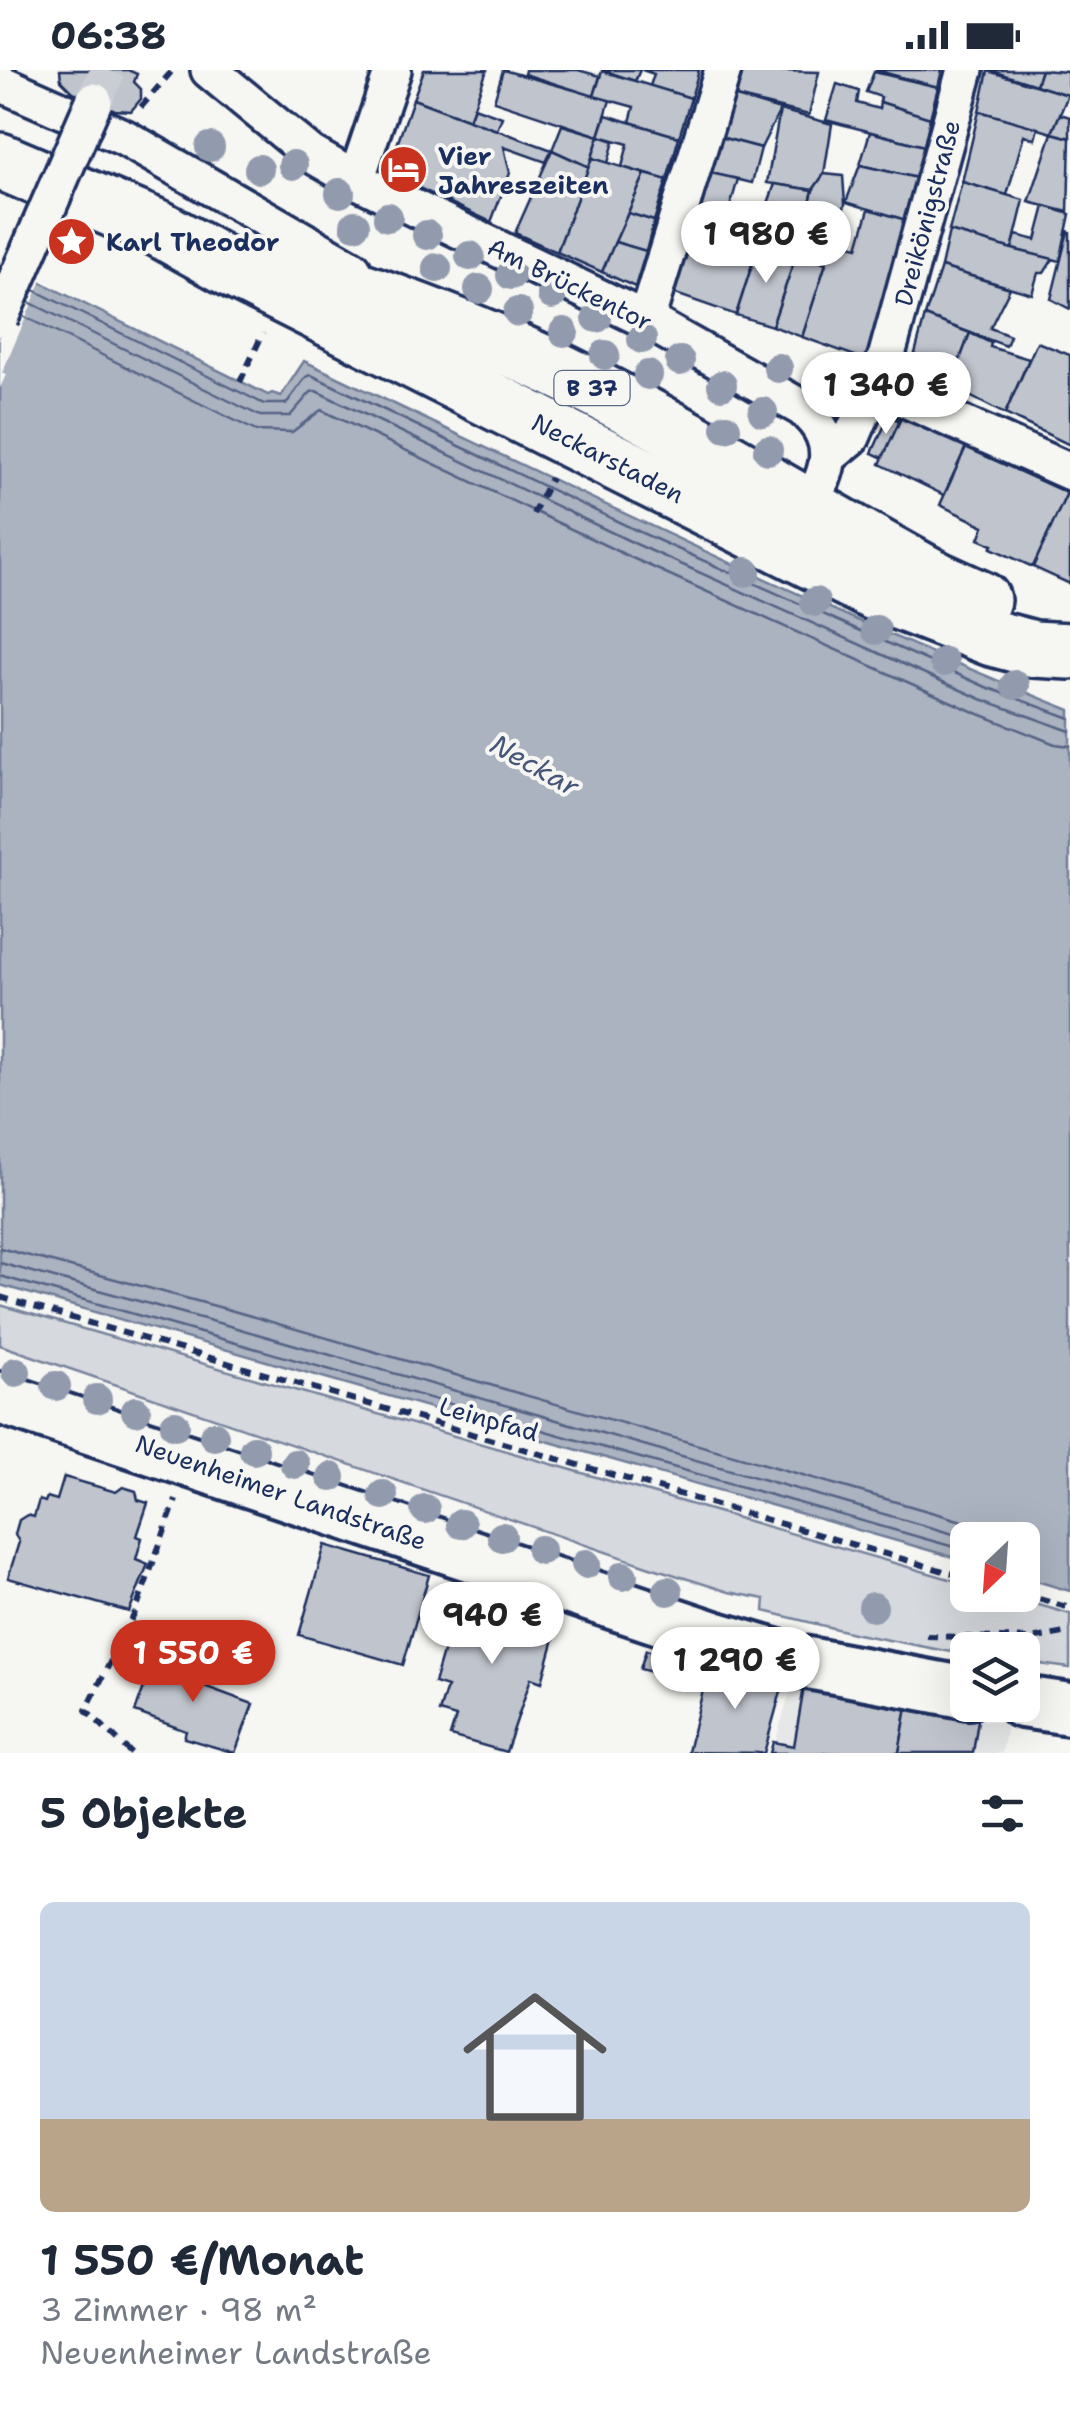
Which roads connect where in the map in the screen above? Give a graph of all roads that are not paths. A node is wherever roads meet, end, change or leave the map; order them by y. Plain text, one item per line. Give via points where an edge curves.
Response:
1 (208, 70) edge
2 (394, 70) edge
3 (723, 70) edge
4 (965, 70) edge
5 (0, 83) edge
6 (94, 100) tunnel mouth
7 (0, 160) edge
8 (356, 180) junction
9 (158, 228) junction
10 (365, 292) junction
11 (0, 318) edge
12 (646, 320) junction
13 (881, 372) junction
14 (828, 456) junction
15 (1070, 472) edge
16 (796, 527) junction
17 (1070, 649) edge
18 (0, 1398) edge
19 (950, 1690) edge
20 (1040, 1705) edge
21 (1070, 1709) edge

1 - 8 street, Am Brückentor via 311,154
2 - 8 street
3 - 12 street
4 - 13 street, Dreikönigstraße
5 - 10 street via 125,138 314,246 352,268
6 - 11 street, bridge
7 - 9 main road, Neckarstaden / B 37
8 - 12 street, Am Brückentor
9 - 10 main road, Neckarstaden / B 37
9 - 16 main road, Neckarstaden / B 37 via 237,272
10 - 16 main road, Neckarstaden / B 37 via 548,366 682,436
12 - 14 street, Am Brückentor via 802,408 822,428
13 - 14 street, Dreikönigstraße via 852,438
13 - 15 street
14 - 16 street
16 - 17 main road, Neckarstaden / B 37 via 938,580 1045,628
18 - 19 main road, Neuenheimer Landstraße via 730,1641 792,1660
20 - 21 main road

